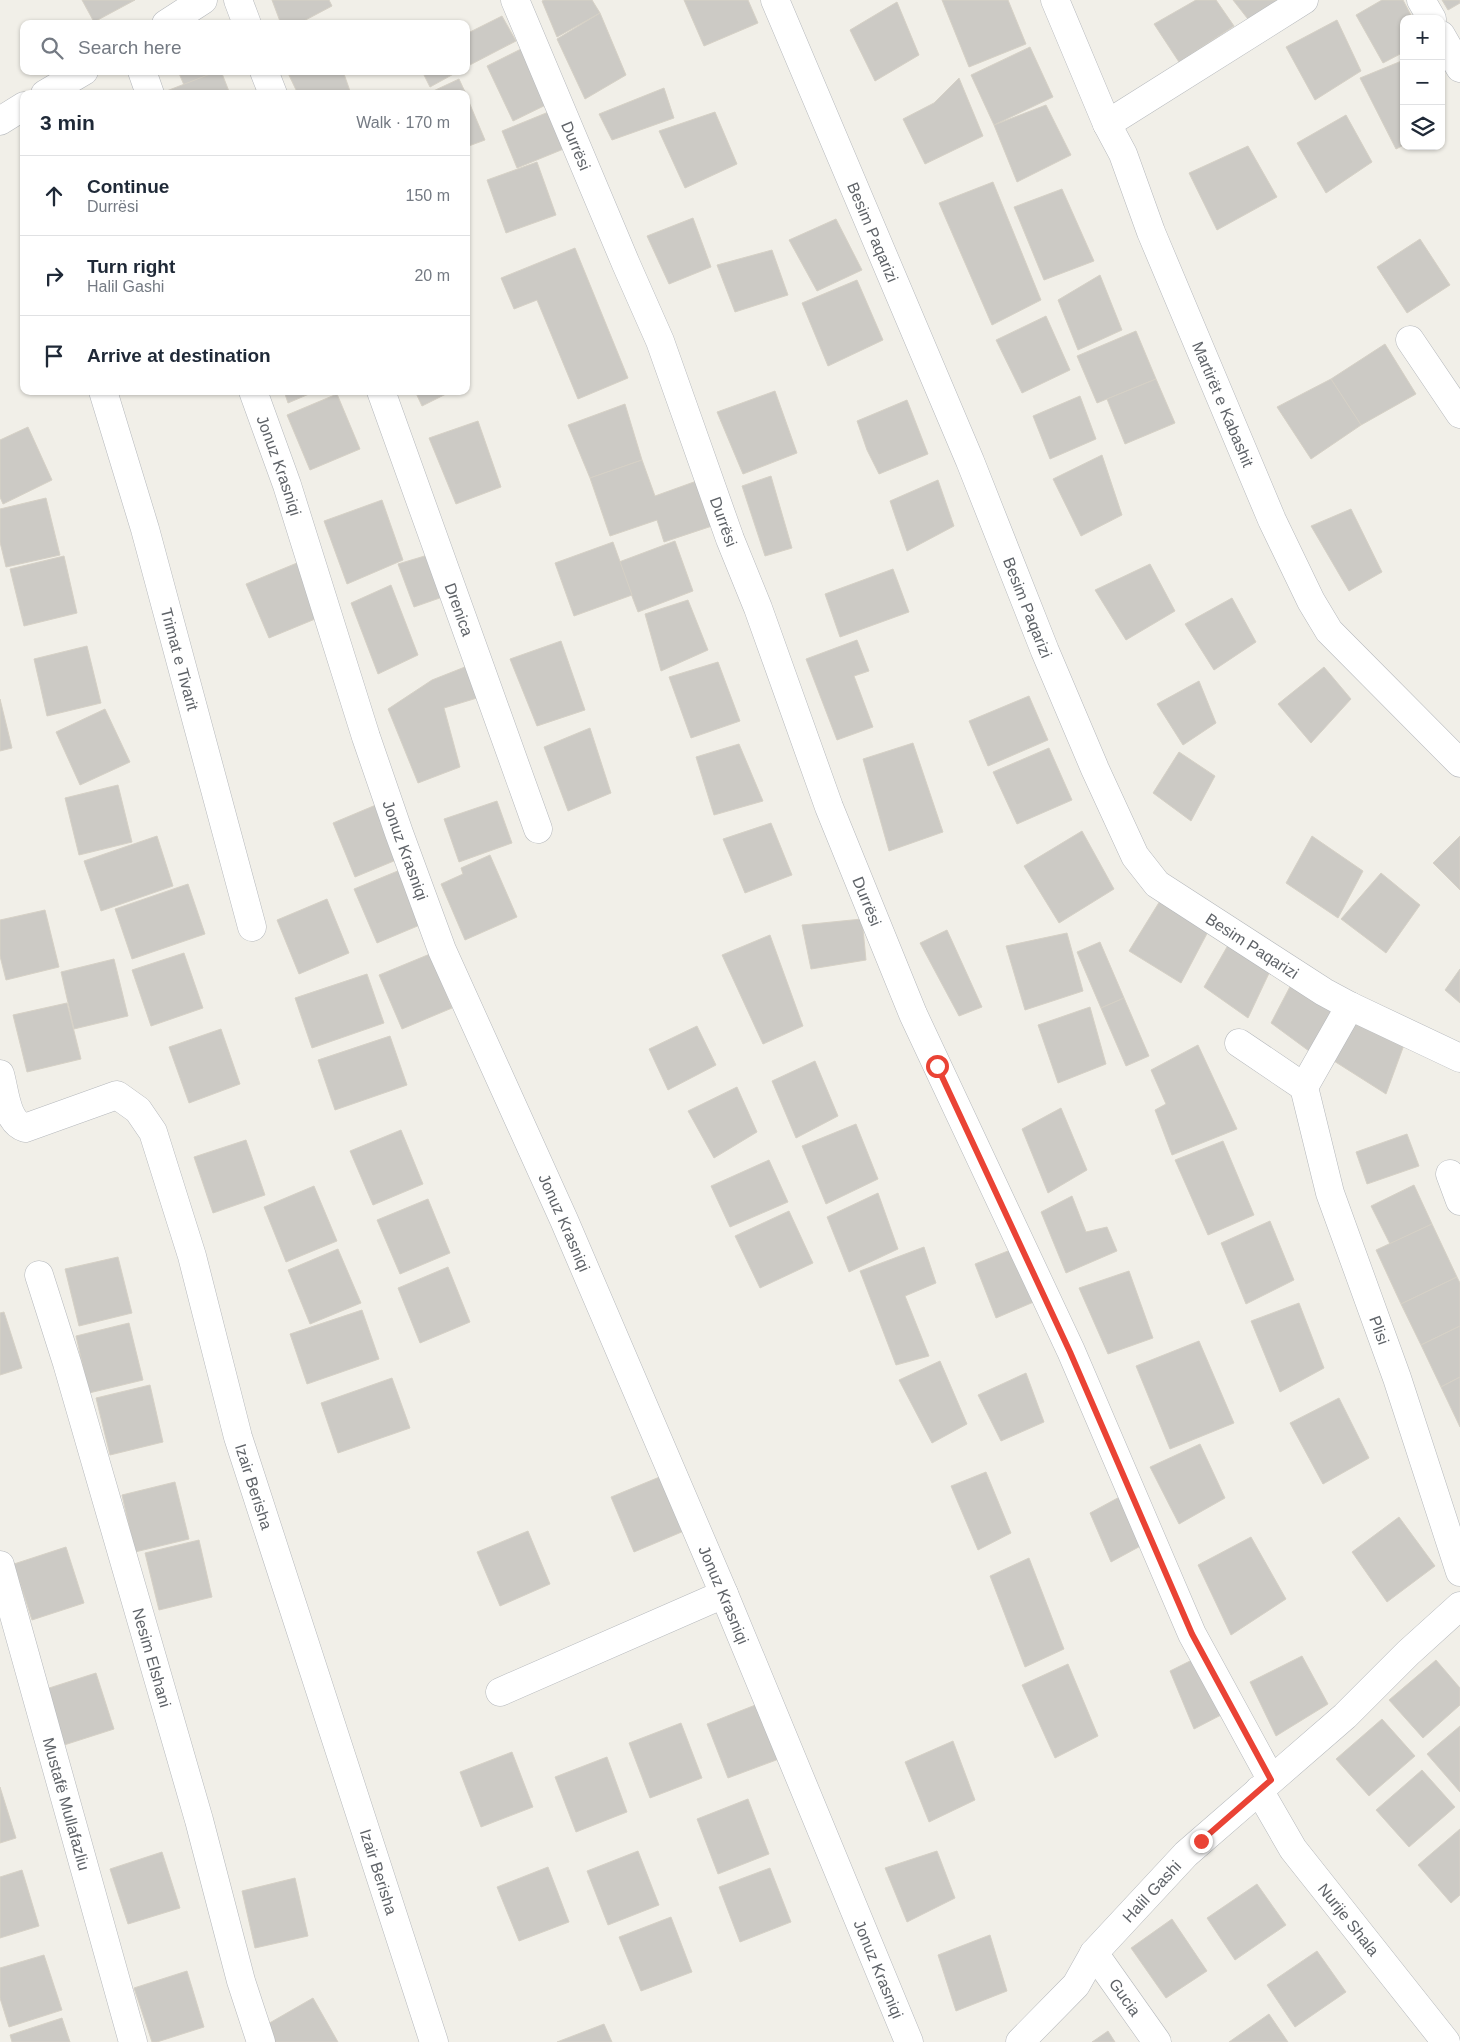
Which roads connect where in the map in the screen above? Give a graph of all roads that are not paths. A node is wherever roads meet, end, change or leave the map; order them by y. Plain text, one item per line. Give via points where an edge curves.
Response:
1 (203, 0) edge
2 (238, 0) edge
3 (515, 0) edge
4 (775, 0) edge
5 (1055, 0) edge
6 (1304, 0) edge
7 (1421, 0) edge
8 (165, 15) edge
9 (1430, 15) edge
10 (246, 20) edge
11 (1445, 42) edge
12 (1460, 68) edge
13 (77, 75) edge
14 (143, 75) edge
15 (266, 75) edge
16 (52, 90) edge
17 (149, 90) edge
18 (271, 90) edge
19 (1107, 124) junction
20 (1410, 340) dead end
21 (104, 395) edge
22 (254, 395) edge
23 (382, 395) edge
24 (1460, 414) edge
25 (1460, 763) edge
26 (538, 829) dead end
27 (252, 927) dead end
28 (1350, 1006) junction
29 (1239, 1044) dead end
30 (1460, 1058) edge
31 (0, 1074) edge
32 (1304, 1087) junction
33 (1450, 1174) dead end
34 (1460, 1201) edge
35 (39, 1274) dead end
36 (0, 1565) edge
37 (1460, 1572) edge
38 (724, 1594) junction
39 (1458, 1617) edge
40 (500, 1692) dead end
41 (1265, 1784) junction
42 (1094, 1953) junction
43 (133, 2042) edge
44 (261, 2042) edge
45 (434, 2042) edge
46 (909, 2042) edge
47 (1020, 2042) edge
48 (1157, 2042) edge
49 (1446, 2042) edge

1 - 8 street
2 - 10 street
3 - 41 street, Durrësi via 660,342 829,807 913,1014 1070,1352 1192,1634
4 - 28 street, Besim Paqarizi via 970,461 1045,651 1134,856 1157,884
5 - 19 street, Martirët e Kabashit
6 - 19 street
7 - 9 street
11 - 12 street
13 - 16 street
14 - 17 street
15 - 18 street
19 - 25 street, Martirët e Kabashit via 1123,154 1151,232 1272,520 1311,601 1329,631
20 - 24 street
21 - 27 street, Trimat e Tivarit via 145,529
22 - 38 street, Jonuz Krasniqi via 287,484 363,728 442,950 564,1220
23 - 26 street, Drenica
28 - 30 street, Besim Paqarizi
28 - 32 street
29 - 32 street
31 - 45 street, Izair Berisha via 12,1119 18,1126 25,1128 117,1095 138,1110 153,1132 192,1256 238,1437
32 - 37 street, Plisi via 1330,1193 1398,1378
33 - 34 street
35 - 44 street, Nesim Elshani
36 - 43 street, Mustafë Mullafazliu
38 - 40 street
38 - 46 street, Jonuz Krasniqi
39 - 41 street, Halil Gashi via 1408,1653 1345,1716
41 - 42 street, Halil Gashi via 1186,1854
41 - 49 street, Nurije Shala via 1293,1849
42 - 47 street, Halil Gashi via 1076,1985
42 - 48 street, Gucia

